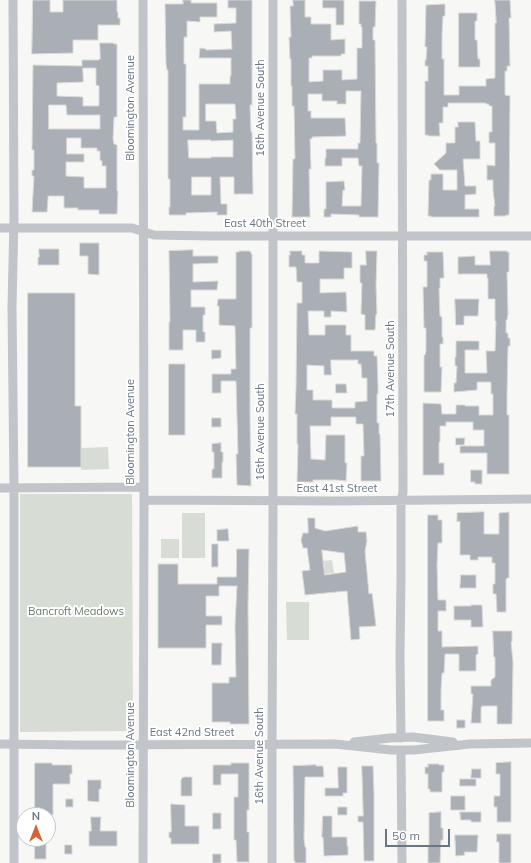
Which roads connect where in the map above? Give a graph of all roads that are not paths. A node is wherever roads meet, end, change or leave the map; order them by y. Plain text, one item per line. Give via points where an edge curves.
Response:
1 (13, 0) edge
2 (143, 0) edge
3 (273, 0) edge
4 (402, 0) edge
5 (0, 228) edge
6 (14, 228) junction
7 (143, 232) junction
8 (273, 236) junction
9 (403, 236) junction
10 (531, 236) edge
11 (144, 487) junction
12 (0, 488) edge
13 (14, 488) junction
14 (144, 500) junction
15 (273, 500) junction
16 (531, 500) edge
17 (401, 501) junction
18 (401, 738) junction
19 (531, 743) edge
20 (0, 744) edge
21 (14, 744) junction
22 (335, 744) junction
23 (470, 744) junction
24 (143, 745) junction
25 (272, 745) junction
26 (401, 750) junction
27 (14, 863) edge
28 (143, 863) edge
29 (272, 863) edge
30 (402, 863) edge

1 - 6 street
2 - 7 street, Bloomington Avenue
3 - 8 street, 16th Avenue South
4 - 9 street, 17th Avenue South
5 - 6 street, East 40th Street
6 - 7 street, East 40th Street via 132,228
6 - 13 street
7 - 8 street, East 40th Street via 154,235
7 - 11 street, Bloomington Avenue
8 - 9 street, East 40th Street
8 - 15 street, 16th Avenue South
9 - 10 street, East 40th Street
9 - 17 street, 17th Avenue South
11 - 13 street
11 - 14 street, Bloomington Avenue
12 - 13 street
13 - 21 street
14 - 15 street, East 41st Street
14 - 24 street, Bloomington Avenue
15 - 17 street, East 41st Street
15 - 25 street, 16th Avenue South
16 - 17 street, East 41st Street
17 - 18 street, 17th Avenue South
18 - 22 street, East 42nd Street
18 - 23 street, East 42nd Street via 413,737
19 - 23 street, East 42nd Street
20 - 21 street, East 42nd Street
21 - 24 street, East 42nd Street
21 - 27 street
22 - 25 street, East 42nd Street
22 - 26 street, East 42nd Street
23 - 26 street, East 42nd Street
24 - 25 street, East 42nd Street
24 - 28 street, Bloomington Avenue
25 - 29 street, 16th Avenue South
26 - 30 street

